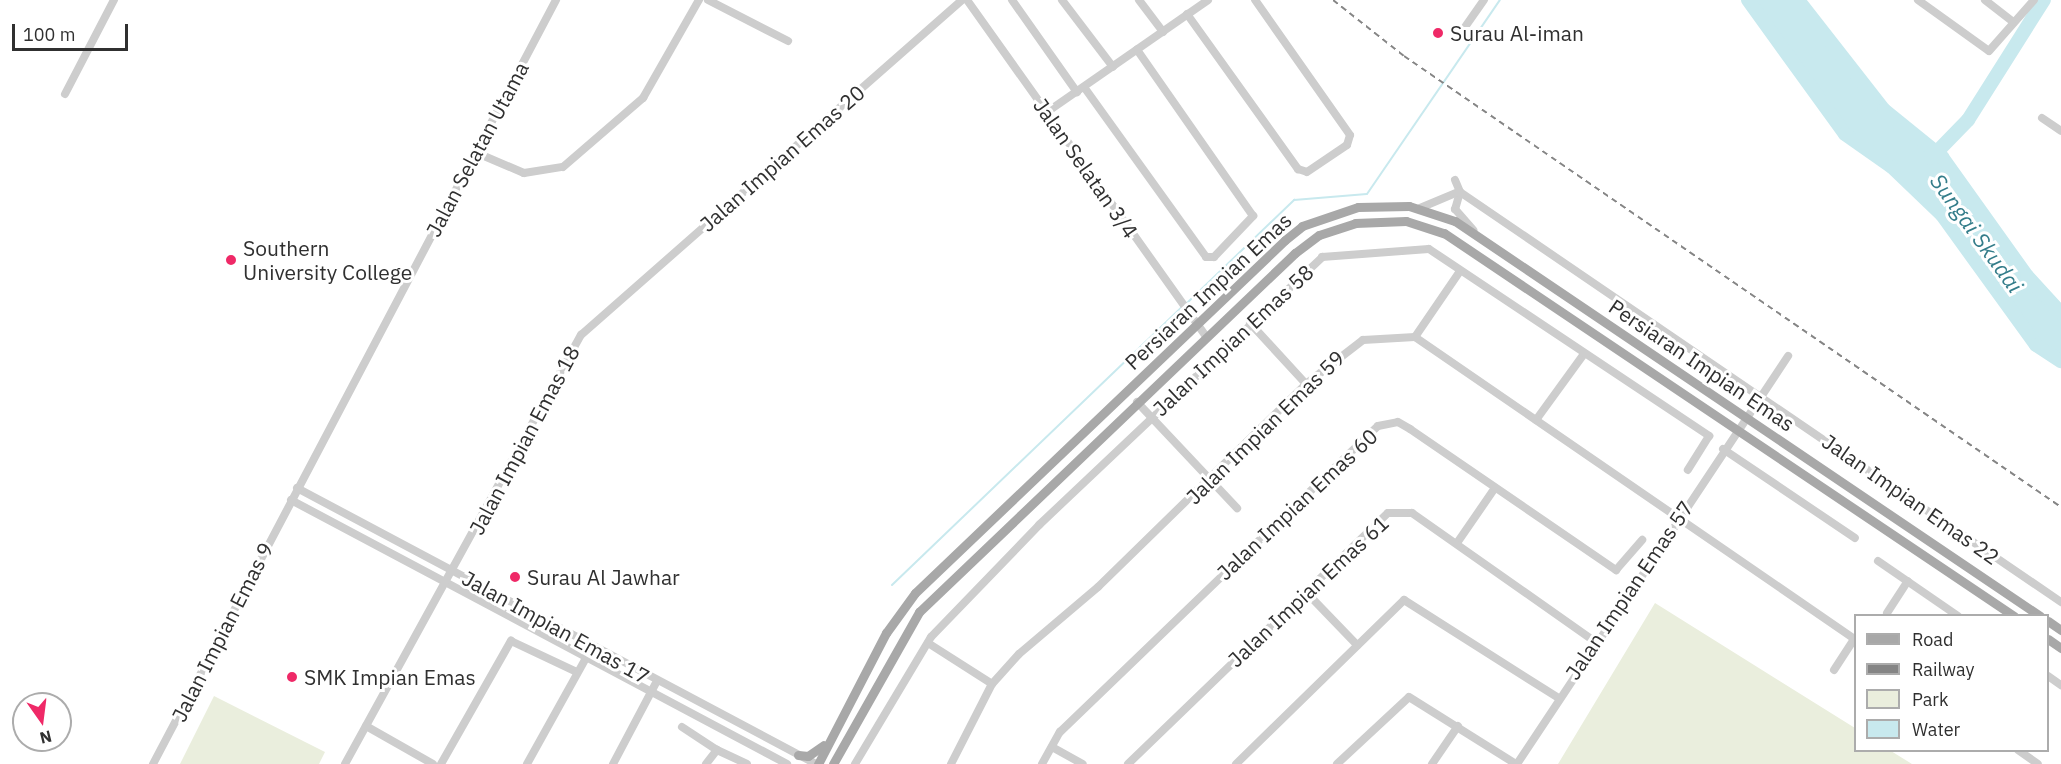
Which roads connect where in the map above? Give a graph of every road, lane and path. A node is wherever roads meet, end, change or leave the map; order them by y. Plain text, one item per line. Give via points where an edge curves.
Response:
1 (114, 0) edge
2 (556, 0) edge
3 (699, 0) edge
4 (708, 0) edge
5 (962, 0) edge
6 (967, 0) edge
7 (1012, 0) edge
8 (1062, 0) edge
9 (1139, 0) edge
10 (1208, 0) edge
11 (1255, 0) edge
12 (1484, 0) edge
13 (1918, 0) edge
14 (1985, 0) edge
15 (2034, 0) edge
16 (1187, 14) junction
17 (2012, 21) junction
18 (1465, 27) dead end
19 (1163, 32) junction
20 (788, 41) dead end
21 (1137, 50) junction
22 (1113, 67) junction
23 (1081, 89) junction
24 (64, 94) dead end
25 (1047, 112) junction
26 (2042, 118) dead end
27 (2061, 131) edge
28 (477, 153) junction
29 (1455, 180) dead end
30 (1460, 192) junction
31 (1419, 208) junction
32 (1479, 238) junction
33 (1460, 271) junction
34 (602, 316) joint
35 (1195, 323) junction
36 (1250, 323) junction
37 (1206, 336) junction
38 (1415, 338) junction
39 (1584, 354) junction
40 (1788, 356) dead end
41 (1306, 384) junction
42 (1762, 394) junction
43 (1137, 402) junction
44 (1151, 417) junction
45 (1746, 418) junction
46 (1536, 420) junction
47 (1738, 429) junction
48 (1723, 449) junction
49 (1688, 470) dead end
50 (1210, 480) junction
51 (297, 488) junction
52 (1495, 488) junction
53 (291, 500) junction
54 (1237, 508) dead end
55 (1676, 518) junction
56 (1855, 537) dead end
57 (1642, 540) dead end
58 (1457, 543) junction
59 (1878, 561) dead end
60 (453, 570) junction
61 (447, 581) junction
62 (1908, 581) junction
63 (1306, 592) junction
64 (2061, 602) edge
65 (1887, 613) dead end
66 (1957, 614) edge
67 (2013, 614) edge
68 (2039, 614) edge
69 (1854, 638) edge
70 (1854, 640) edge
71 (1594, 641) junction
72 (928, 643) junction
73 (1357, 645) junction
74 (587, 656) junction
75 (1834, 670) dead end
76 (577, 672) junction
77 (657, 681) junction
78 (993, 684) junction
79 (651, 693) junction
80 (1557, 697) junction
81 (366, 726) junction
82 (1458, 726) junction
83 (682, 727) dead end
84 (828, 741) junction
85 (844, 744) junction
86 (1052, 747) junction
87 (715, 752) junction
88 (2021, 752) edge
89 (798, 755) junction
90 (153, 764) edge
91 (345, 764) edge
92 (433, 764) edge
93 (441, 764) edge
94 (527, 764) edge
95 (613, 764) edge
96 (706, 764) edge
97 (747, 764) edge
98 (787, 764) edge
99 (817, 764) edge
100 (833, 764) edge
101 (842, 764) edge
102 (855, 764) edge
103 (951, 764) edge
104 (1042, 764) edge
105 (1083, 764) edge
106 (1128, 764) edge
107 (1236, 764) edge
108 (1336, 764) edge
109 (1432, 764) edge
110 (1516, 764) edge
111 (2038, 764) edge

1 - 24 street
2 - 28 street, Jalan Selatan Utama
3 - 28 street via 643,98 564,167 524,173
4 - 20 street
5 - 34 street, Jalan Impian Emas 20
6 - 25 street, Jalan Selatan 3/4
7 - 23 street
8 - 22 street
9 - 19 street
10 - 16 street
11 - 16 street via 1350,135 1347,145 1307,172 1298,169
12 - 18 street
13 - 17 street via 1989,51
14 - 17 street
15 - 17 street
16 - 19 street
19 - 21 street
21 - 22 street
21 - 23 street via 1253,216 1214,257 1206,257
22 - 23 street
23 - 25 street
25 - 35 street, Jalan Selatan 3/4
26 - 27 street
28 - 51 street, Jalan Selatan Utama
29 - 30 street
30 - 31 street
30 - 32 street via 1455,209
30 - 42 street, Jalan Impian Emas 22
31 - 32 main road, Persiaran Impian Emas via 1439,213
31 - 35 main road, Persiaran Impian Emas via 1358,207 1302,226
32 - 45 main road, Persiaran Impian Emas
33 - 36 street, Jalan Impian Emas 58 via 1419,248 1322,257
33 - 38 street
33 - 39 street, Jalan Impian Emas 58
34 - 60 street, Jalan Impian Emas 18 via 576,343
35 - 37 street, Jalan Selatan 3/4
35 - 84 main road, Persiaran Impian Emas via 915,593 886,633
36 - 41 street
36 - 44 street, Jalan Impian Emas 58
37 - 43 main road, Persiaran Impian Emas
37 - 47 main road, Persiaran Impian Emas via 1318,235 1355,223 1406,221 1444,233
38 - 41 street, Jalan Impian Emas 59 via 1352,344
38 - 46 street
39 - 46 street
39 - 49 street, Jalan Impian Emas 58 via 1711,438
40 - 42 street, Jalan Impian Emas 57
41 - 50 street, Jalan Impian Emas 59
42 - 45 street, Jalan Impian Emas 57
42 - 64 street, Jalan Impian Emas 22
43 - 44 street
43 - 85 main road, Persiaran Impian Emas via 919,612
44 - 50 street
44 - 72 street, Jalan Impian Emas 58
45 - 47 street, Jalan Impian Emas 57
45 - 68 main road, Persiaran Impian Emas
46 - 55 street
47 - 48 street, Jalan Impian Emas 57
47 - 67 main road, Persiaran Impian Emas
48 - 55 street, Jalan Impian Emas 57
48 - 56 street
50 - 54 street
50 - 78 street, Jalan Impian Emas 59
51 - 53 street, Jalan Selatan Utama
51 - 60 street, Jalan Impian Emas 17
52 - 57 street, Jalan Impian Emas 60 via 1616,570
52 - 58 street
52 - 86 street, Jalan Impian Emas 60 via 1398,422 1378,426 1060,732
53 - 61 street, Jalan Impian Emas 17
53 - 90 street, Jalan Impian Emas 9
55 - 69 street
55 - 71 street, Jalan Impian Emas 57
58 - 63 street, Jalan Impian Emas 61 via 1412,513 1389,513
58 - 71 street, Jalan Impian Emas 61
59 - 62 street
60 - 61 street, Jalan Impian Emas 18
60 - 77 street, Jalan Impian Emas 17
61 - 74 street, Jalan Impian Emas 17
61 - 81 street, Jalan Impian Emas 18
62 - 65 street
62 - 66 street
63 - 73 street
63 - 106 street, Jalan Impian Emas 61
70 - 75 street
71 - 80 street, Jalan Impian Emas 57
72 - 78 street
72 - 102 street, Jalan Impian Emas 58
73 - 80 street via 1404,600
73 - 107 street
74 - 76 street
74 - 79 street, Jalan Impian Emas 17
76 - 93 street via 511,641
76 - 94 street
77 - 79 street
77 - 89 street, Jalan Impian Emas 17
78 - 103 street, Jalan Impian Emas 59
79 - 95 street
79 - 98 street, Jalan Impian Emas 17
80 - 110 street, Jalan Impian Emas 57
81 - 91 street, Jalan Impian Emas 18
81 - 92 street
82 - 108 street via 1409,697
82 - 109 street
82 - 110 street
83 - 87 street
84 - 89 main road via 808,756
84 - 99 main road, Persiaran Impian Emas
85 - 100 main road, Persiaran Impian Emas
85 - 101 main road
86 - 104 street, Jalan Impian Emas 60
86 - 105 street
87 - 96 street
87 - 97 street
88 - 111 street
89 - 99 street, Jalan Impian Emas 17

